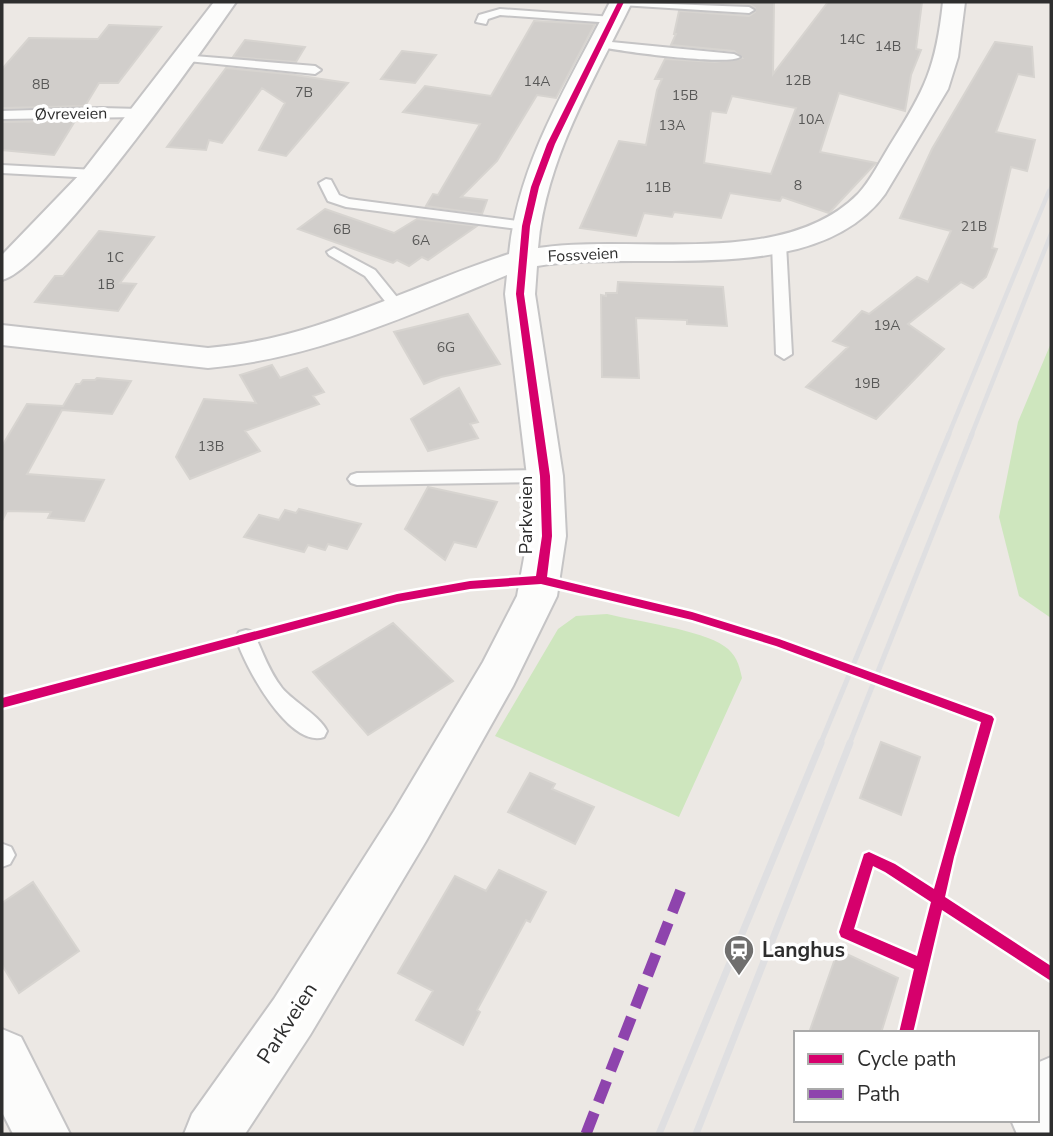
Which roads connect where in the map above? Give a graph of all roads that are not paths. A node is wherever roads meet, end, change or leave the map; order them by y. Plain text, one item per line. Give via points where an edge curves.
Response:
1 (225, 2) edge
2 (954, 2) edge
3 (749, 10) dead end
4 (614, 17) edge
5 (482, 22) dead end
6 (734, 57) dead end
7 (182, 58) junction
8 (315, 70) dead end
9 (140, 113) junction
10 (2, 115) edge
11 (2, 169) edge
12 (95, 174) junction
13 (326, 183) dead end
14 (526, 226) junction
15 (779, 244) junction
16 (334, 251) dead end
17 (524, 259) junction
18 (2, 271) edge
19 (397, 307) junction
20 (2, 335) edge
21 (784, 354) dead end
22 (545, 476) junction
23 (357, 479) dead end
24 (246, 638) dead end
25 (316, 731) dead end
26 (2, 1056) edge
27 (1051, 1084) edge
28 (1039, 1111) edge
29 (42, 1134) edge
30 (212, 1134) edge

1 - 7 street, Øvreveien
2 - 15 street, Fossveien via 949,49 937,88 883,180 841,221
3 - 4 lane
4 - 5 lane via 500,12 483,17
4 - 6 lane via 717,57
4 - 14 street, Parkveien via 551,144
7 - 8 lane
7 - 9 street, Øvreveien
9 - 10 lane, Øvreveien
9 - 12 street, Øvreveien
11 - 12 lane
12 - 18 street, Øvreveien via 39,238
13 - 14 lane via 333,198 346,203
14 - 17 street, Parkveien
15 - 17 street, Fossveien via 566,253
15 - 21 lane
16 - 19 lane via 370,273
17 - 19 street, Fossveien
17 - 22 street, Parkveien via 520,294
19 - 20 street, Fossveien via 329,334 239,357 208,358
22 - 23 lane
22 - 30 street, Parkveien via 547,536 541,580 515,643 410,826 292,1017
24 - 25 lane via 253,663 267,683 290,713
26 - 29 street
27 - 28 street

